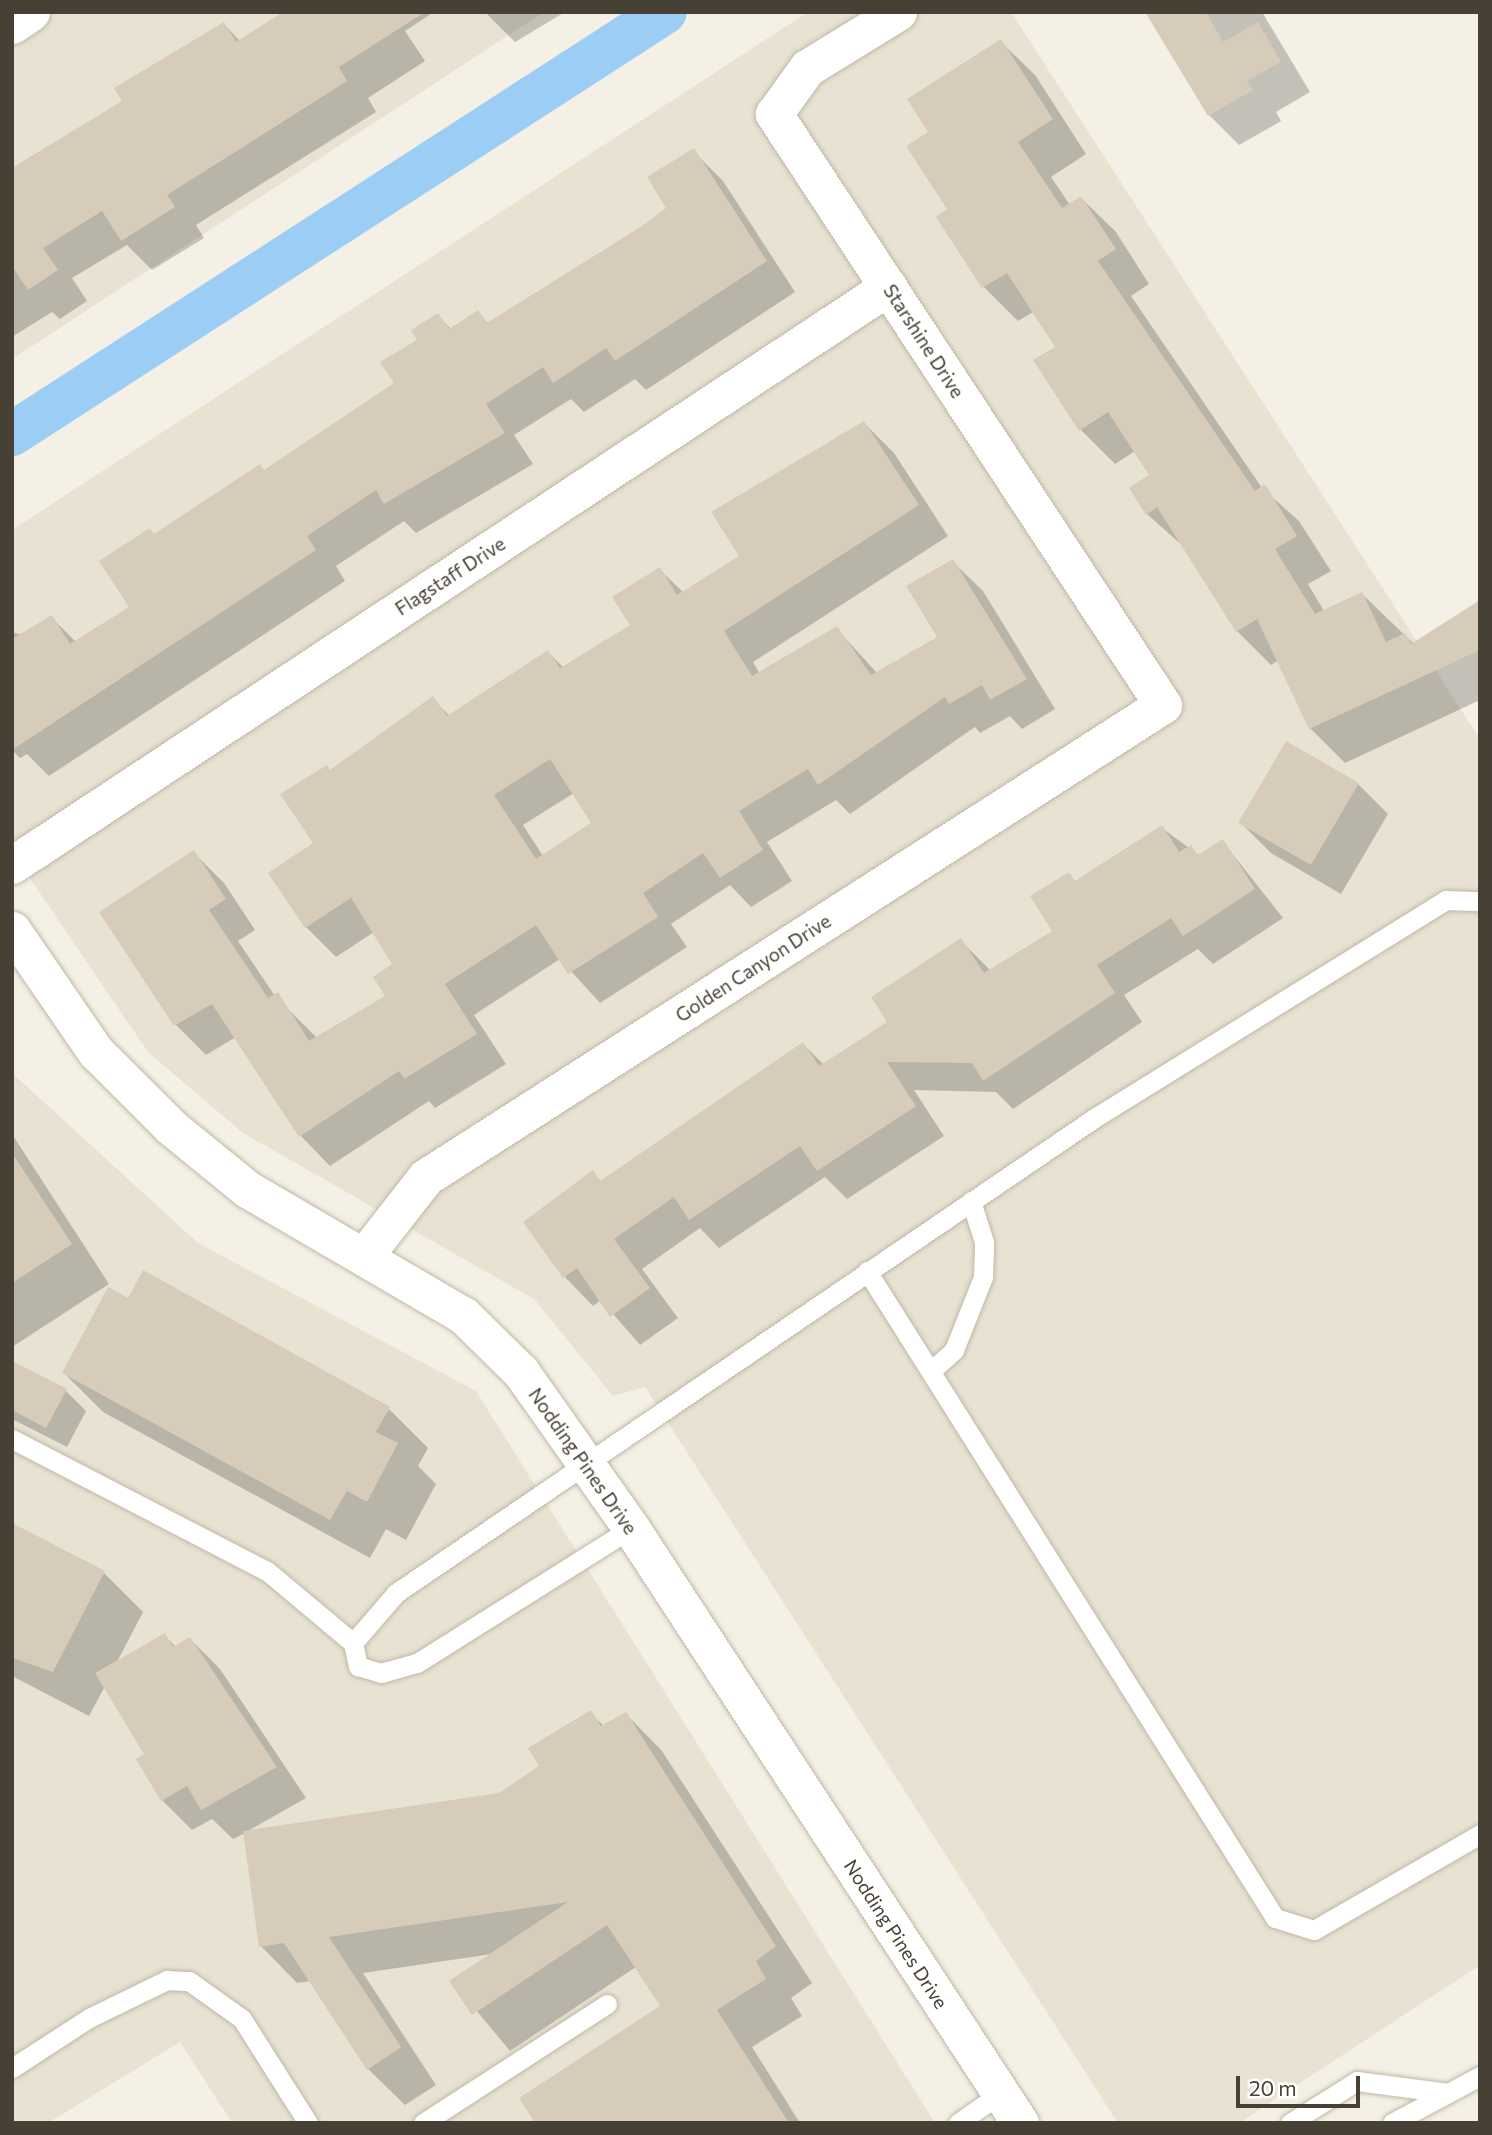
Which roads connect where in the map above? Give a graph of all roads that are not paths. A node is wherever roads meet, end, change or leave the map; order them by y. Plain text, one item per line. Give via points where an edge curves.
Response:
1 (31, 12) edge
2 (898, 12) edge
3 (12, 24) edge
4 (888, 287) junction
5 (1163, 705) joint
6 (12, 865) edge
7 (1480, 901) edge
8 (12, 930) edge
9 (971, 1200) junction
10 (365, 1255) junction
11 (867, 1271) junction
12 (930, 1371) junction
13 (12, 1439) edge
14 (582, 1461) junction
15 (631, 1528) junction
16 (353, 1643) junction
17 (1480, 1834) edge
18 (607, 2004) dead end
19 (12, 2068) edge
20 (1480, 2076) edge
21 (1448, 2093) junction
22 (1010, 2108) edge
23 (308, 2123) edge
24 (423, 2123) edge
25 (958, 2123) edge
26 (1290, 2123) edge
27 (1392, 2123) edge

1 - 3 street
2 - 4 street, Starshine Drive via 807,68 774,114
4 - 5 street, Starshine Drive
4 - 6 street, Flagstaff Drive
5 - 10 street, Golden Canyon Drive via 426,1177
7 - 9 lane via 1446,900
8 - 10 street, Nodding Pines Drive via 96,1052 171,1127 247,1189
9 - 11 lane
9 - 12 lane via 984,1242 983,1278 954,1350
10 - 14 street, Nodding Pines Drive via 463,1315 521,1372
11 - 12 lane
11 - 14 lane
12 - 17 lane via 1275,1918 1314,1930
13 - 16 lane via 267,1571
14 - 15 street, Nodding Pines Drive
14 - 16 lane via 396,1593
15 - 16 lane via 417,1663 381,1673 358,1666
15 - 22 street, Nodding Pines Drive
18 - 24 lane
19 - 23 lane via 89,2018 167,1980 189,1981 214,1993 242,2019
20 - 21 lane
21 - 26 lane via 1357,2081
21 - 27 lane
22 - 25 lane

